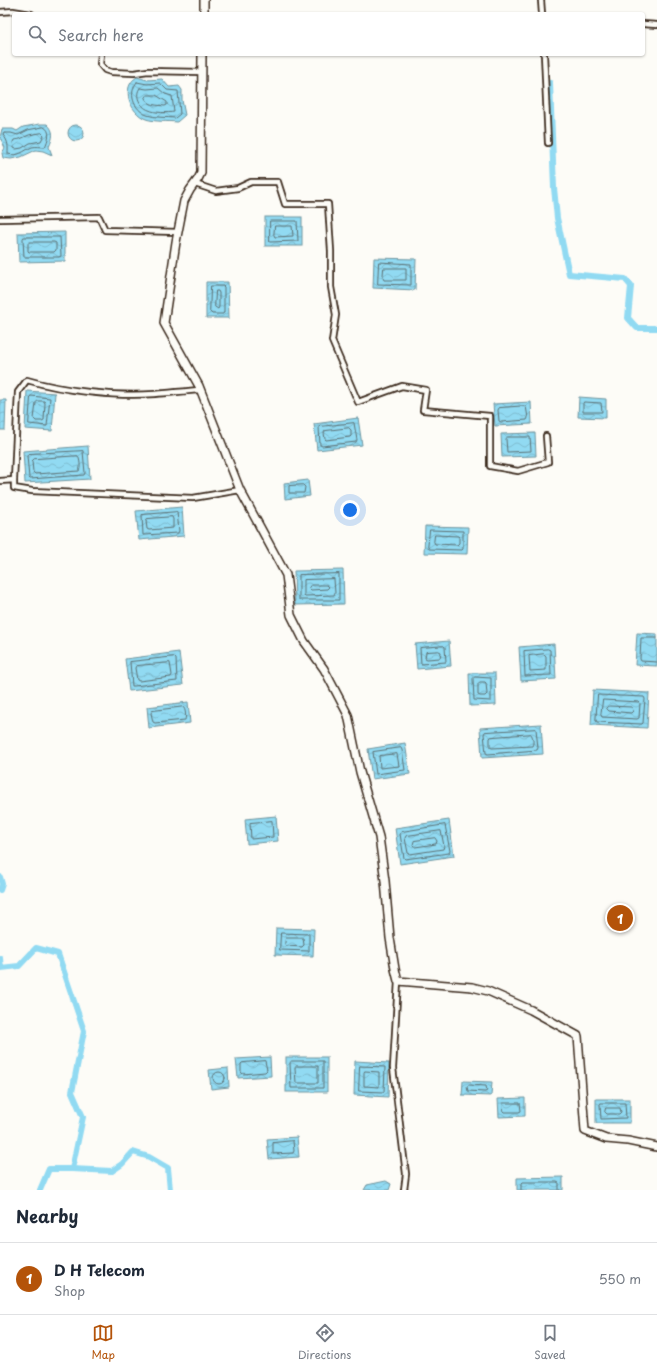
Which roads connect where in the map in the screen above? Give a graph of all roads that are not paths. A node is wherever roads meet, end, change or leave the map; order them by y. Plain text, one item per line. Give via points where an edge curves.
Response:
1 (204, 0) edge
2 (541, 0) edge
3 (0, 12) edge
4 (19, 12) edge
5 (204, 12) edge
6 (542, 12) edge
7 (645, 24) edge
8 (657, 24) edge
9 (101, 56) edge
10 (202, 56) edge
11 (544, 56) edge
12 (202, 72) junction
13 (548, 143) dead end
14 (195, 184) junction
15 (0, 219) edge
16 (178, 232) junction
17 (201, 390) junction
18 (546, 436) dead end
19 (14, 480) junction
20 (0, 481) edge
21 (240, 490) junction
22 (398, 981) junction
23 (657, 1147) edge
24 (404, 1190) edge

1 - 5 street
2 - 6 street
3 - 4 street
7 - 8 street
9 - 12 street via 100,64 111,72
10 - 12 street
11 - 13 street
12 - 14 street via 201,173
14 - 16 street via 184,201
14 - 18 street via 216,191 238,188 251,182 278,182 286,204 328,204 331,287 336,315 332,341 358,402 402,386 426,390 424,410 490,416 490,466 518,471 548,462
15 - 16 street via 99,217 105,230
16 - 17 street via 164,323
17 - 19 street via 116,394 49,387 27,380 18,392
17 - 21 street
19 - 20 street
19 - 21 street via 14,488 32,491 193,498
21 - 22 street via 286,575 291,616 304,641 324,669 348,715 360,772 379,837 394,969
22 - 23 street via 472,987 488,991 531,1010 578,1036 585,1132 606,1139
22 - 24 street via 393,1068 406,1174

